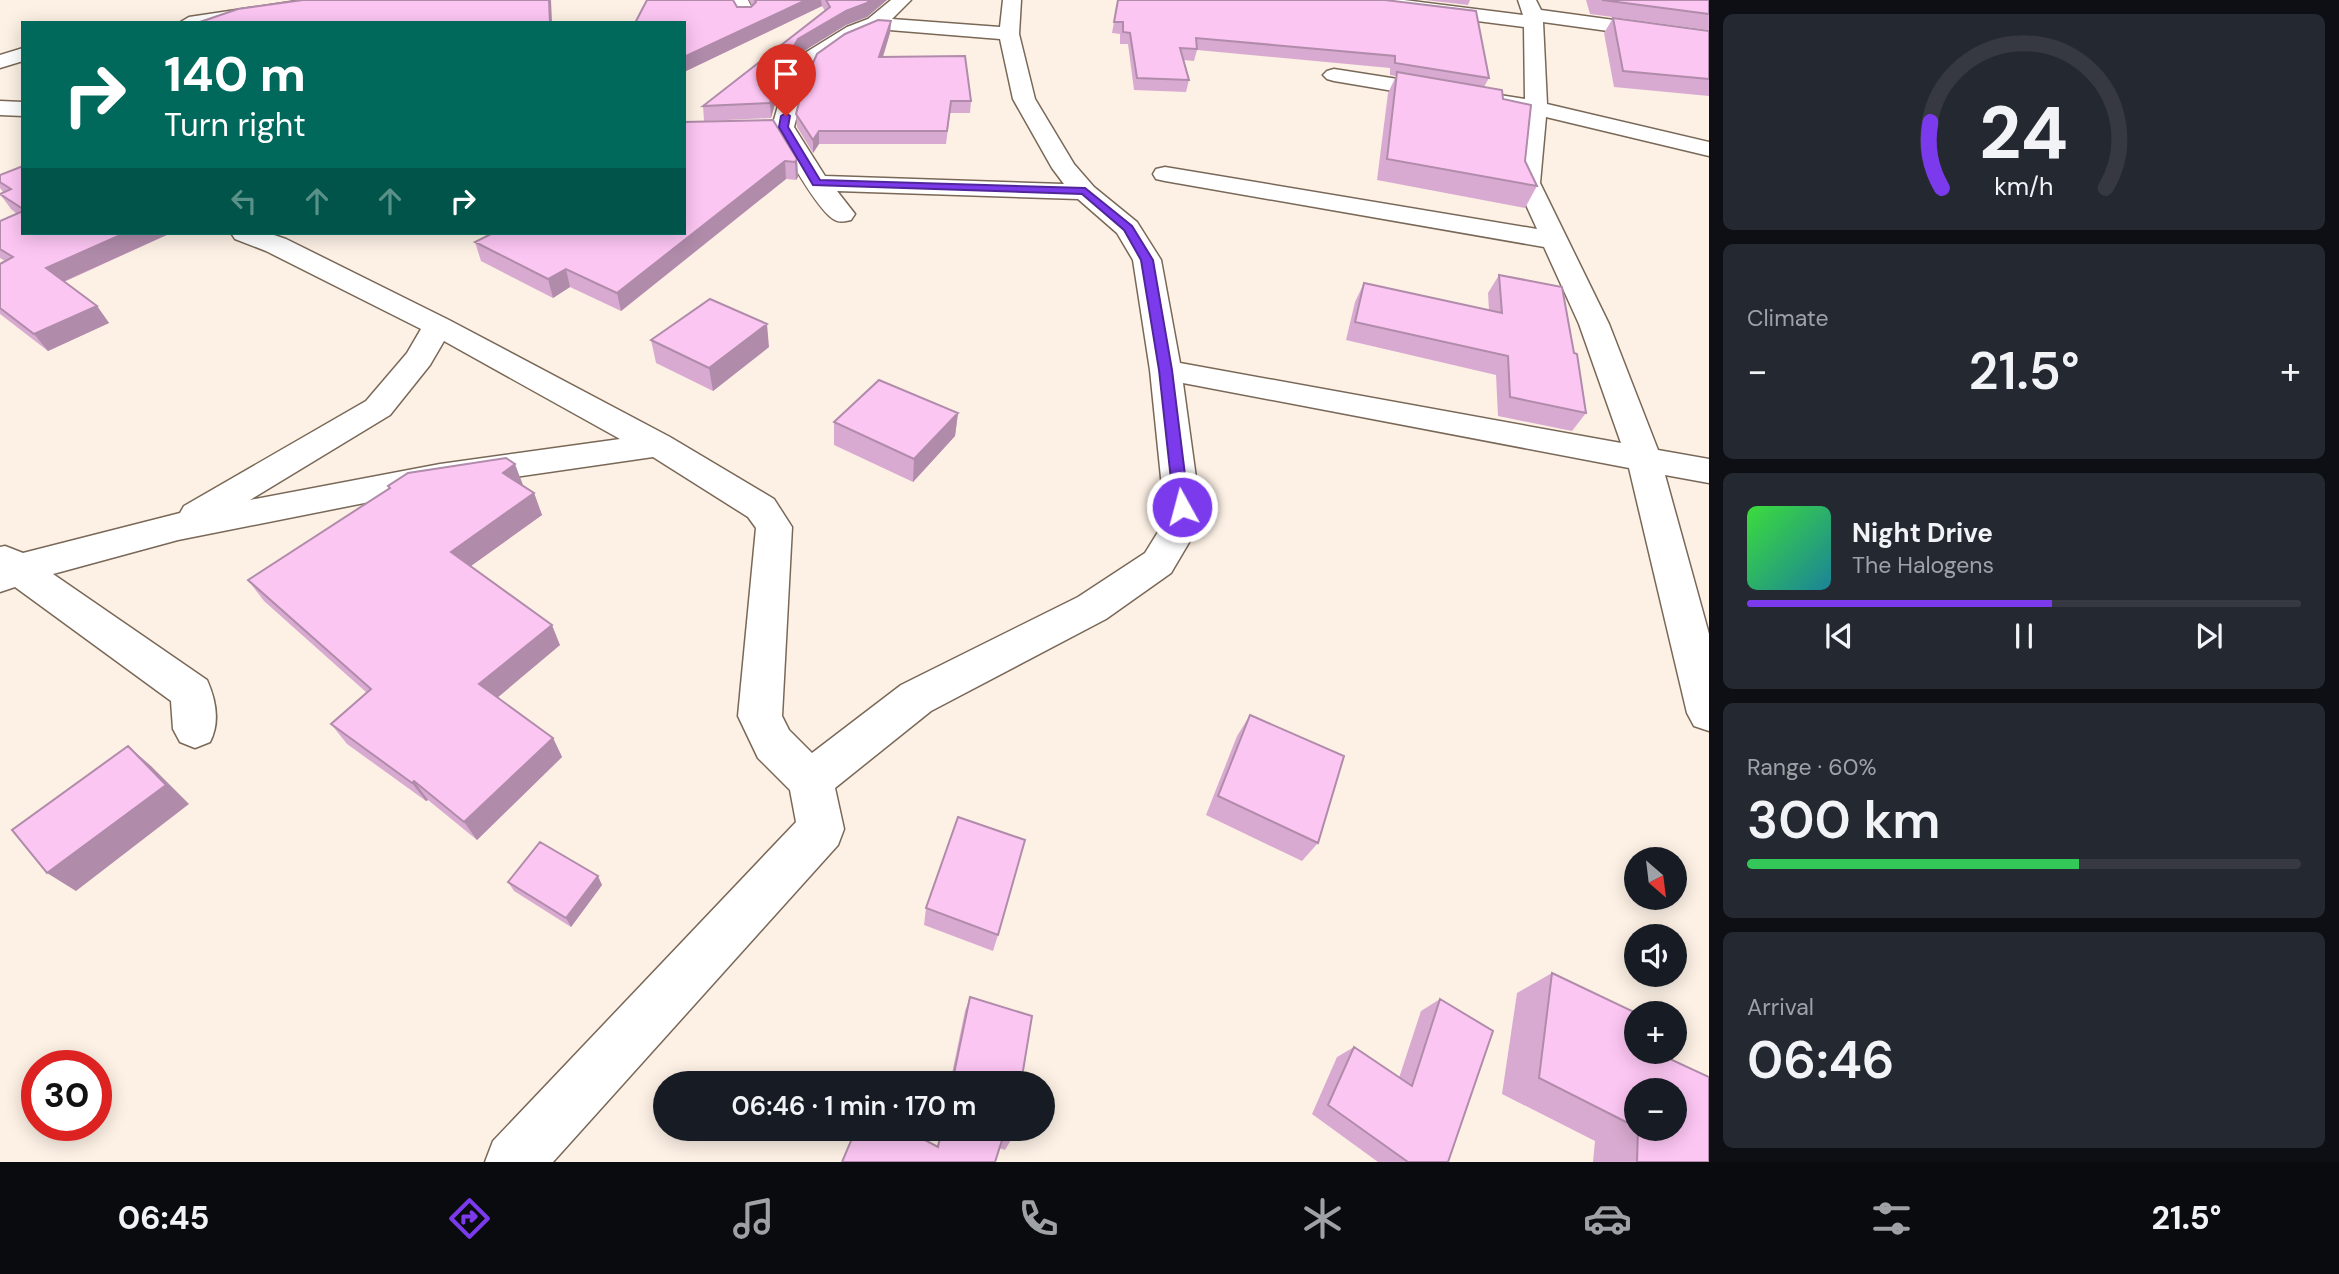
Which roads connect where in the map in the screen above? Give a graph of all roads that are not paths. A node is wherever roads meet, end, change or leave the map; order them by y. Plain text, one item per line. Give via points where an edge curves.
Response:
1 (342, 0) edge
2 (902, 0) edge
3 (1360, 0) edge
4 (1531, 12) edge
5 (1010, 17) edge
6 (202, 21) edge
7 (875, 23) junction
8 (1709, 39) edge
9 (21, 55) edge
10 (0, 62) edge
11 (1334, 75) dead end
12 (0, 108) edge
13 (1536, 108) junction
14 (21, 109) edge
15 (783, 127) junction
16 (759, 128) edge
17 (1709, 149) edge
18 (1165, 174) dead end
19 (817, 183) junction
20 (1085, 191) junction
21 (842, 214) dead end
22 (249, 235) edge
23 (303, 235) edge
24 (1556, 241) junction
25 (276, 245) junction
26 (438, 326) junction
27 (1166, 370) junction
28 (658, 445) junction
29 (1644, 459) junction
30 (1709, 471) edge
31 (178, 527) junction
32 (6, 568) edge
33 (1709, 713) edge
34 (195, 729) dead end
35 (811, 780) junction
36 (513, 1162) edge

1 - 6 street
2 - 7 street
3 - 4 street
4 - 8 street
4 - 13 street
5 - 7 street
5 - 20 street via 1024,99 1064,168
7 - 15 street via 807,60
9 - 10 street
11 - 13 street
12 - 14 street
13 - 17 street
13 - 24 street via 1528,183
15 - 16 street
15 - 19 street
18 - 24 street
19 - 20 street
19 - 21 street
20 - 27 street via 1128,228 1147,260
22 - 25 street
23 - 25 street
24 - 29 street via 1594,324
25 - 26 street
26 - 28 street
26 - 31 street via 419,358 378,408
27 - 29 street
27 - 35 street via 1182,507 1176,534 1158,563 1092,608 916,698
28 - 31 street via 440,476
28 - 35 street via 761,508 774,527 760,716 774,748
29 - 30 street
29 - 33 street
31 - 32 street
32 - 34 street via 192,693
35 - 36 street via 821,829

